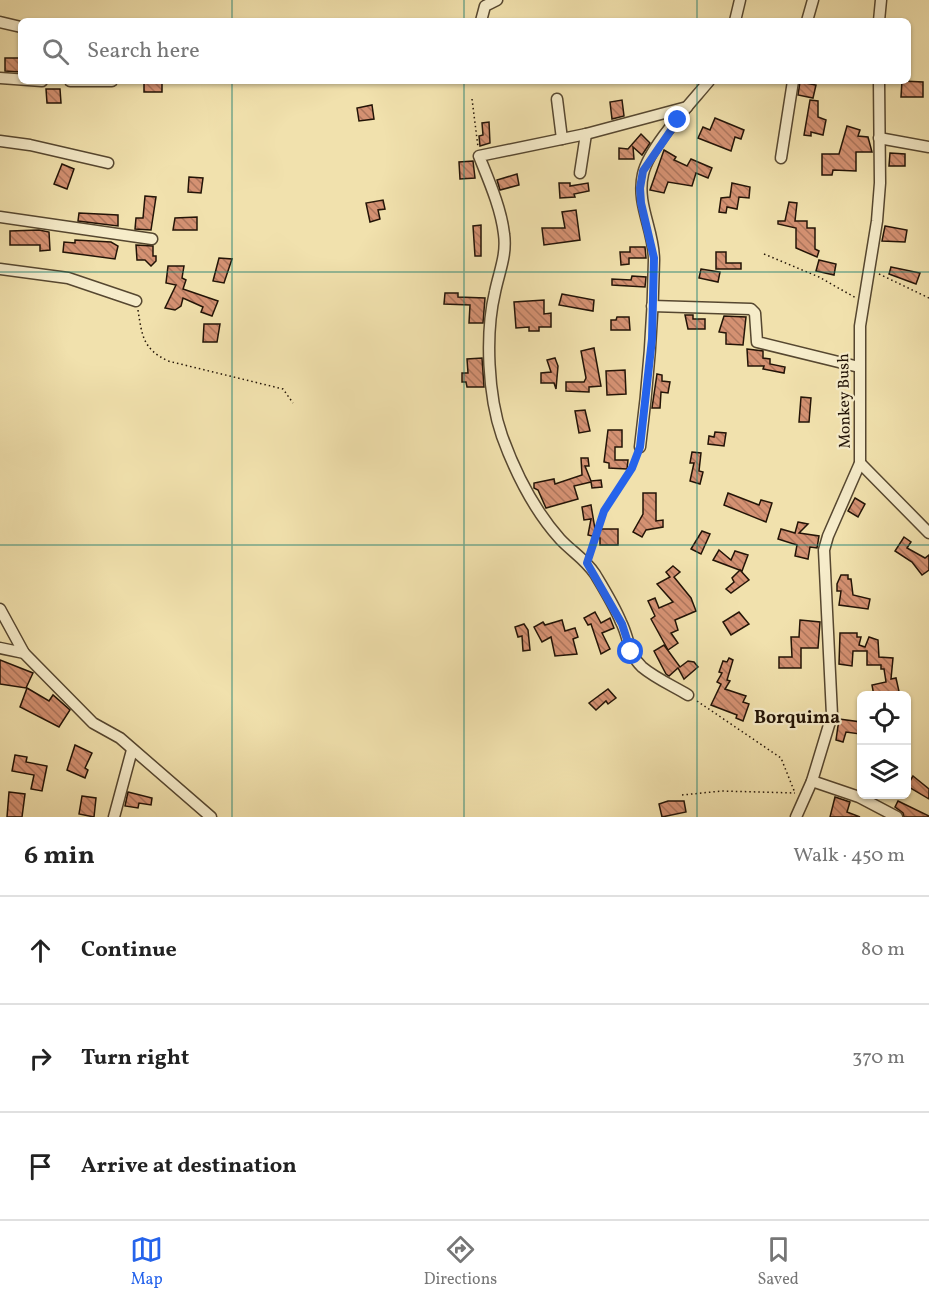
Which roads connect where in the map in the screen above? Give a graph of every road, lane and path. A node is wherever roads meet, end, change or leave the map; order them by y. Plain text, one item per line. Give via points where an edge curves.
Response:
1 (497, 0) edge
2 (740, 0) edge
3 (813, 0) edge
4 (881, 0) edge
5 (482, 18) edge
6 (736, 18) edge
7 (808, 18) edge
8 (879, 18) edge
9 (0, 22) edge
10 (18, 26) edge
11 (0, 78) edge
12 (18, 79) edge
13 (706, 84) edge
14 (793, 84) edge
15 (879, 84) edge
16 (472, 99) dead end
17 (557, 99) dead end
18 (687, 107) junction
19 (586, 134) junction
20 (879, 138) junction
21 (562, 139) junction
22 (0, 141) edge
23 (929, 147) edge
24 (479, 156) junction
25 (781, 158) dead end
26 (108, 163) dead end
27 (580, 173) dead end
28 (0, 217) edge
29 (152, 239) dead end
30 (765, 254) dead end
31 (0, 269) edge
32 (870, 270) junction
33 (929, 298) edge
34 (136, 301) joint
35 (862, 301) junction
36 (652, 306) junction
37 (859, 367) junction
38 (293, 403) dead end
39 (640, 447) joint
40 (860, 463) junction
41 (929, 533) edge
42 (587, 563) junction
43 (0, 609) edge
44 (0, 648) edge
45 (24, 653) junction
46 (688, 695) joint
47 (132, 750) junction
48 (812, 781) junction
49 (795, 793) junction
50 (682, 795) dead end
51 (799, 805) junction
52 (114, 817) edge
53 (211, 817) edge
54 (796, 817) edge
55 (897, 817) edge

1 - 5 street via 485,6
2 - 6 street
3 - 7 street
4 - 8 street
9 - 10 street
11 - 12 street
13 - 18 street
14 - 25 street
15 - 20 street, Monkey Bush
16 - 24 path
17 - 21 street
18 - 19 street
18 - 36 street via 653,154 642,180 641,203 654,258
19 - 21 street
19 - 27 street
20 - 23 street
20 - 32 street, Monkey Bush via 880,183
21 - 24 street
22 - 26 street
24 - 42 street via 504,234 504,262 494,293 490,345 493,398 502,435 517,472 545,520
28 - 29 street
30 - 35 path
31 - 34 street via 69,278
32 - 33 path
32 - 35 street, Monkey Bush
34 - 38 path via 143,341 157,356 284,388
35 - 37 street, Monkey Bush
36 - 37 street via 751,309 755,313 757,342
36 - 39 street
37 - 40 street, Monkey Bush
39 - 42 path via 632,468 604,511
40 - 41 street
40 - 48 street, Monkey Bush via 824,550 833,700 826,739
42 - 46 street via 622,624 636,660
43 - 45 street
44 - 45 street
45 - 47 street via 93,723 120,738
46 - 49 path via 781,758
47 - 52 street
47 - 53 street
48 - 51 street, Monkey Bush
48 - 55 street via 859,797
49 - 50 path via 722,791
49 - 51 path
51 - 54 street, Monkey Bush

